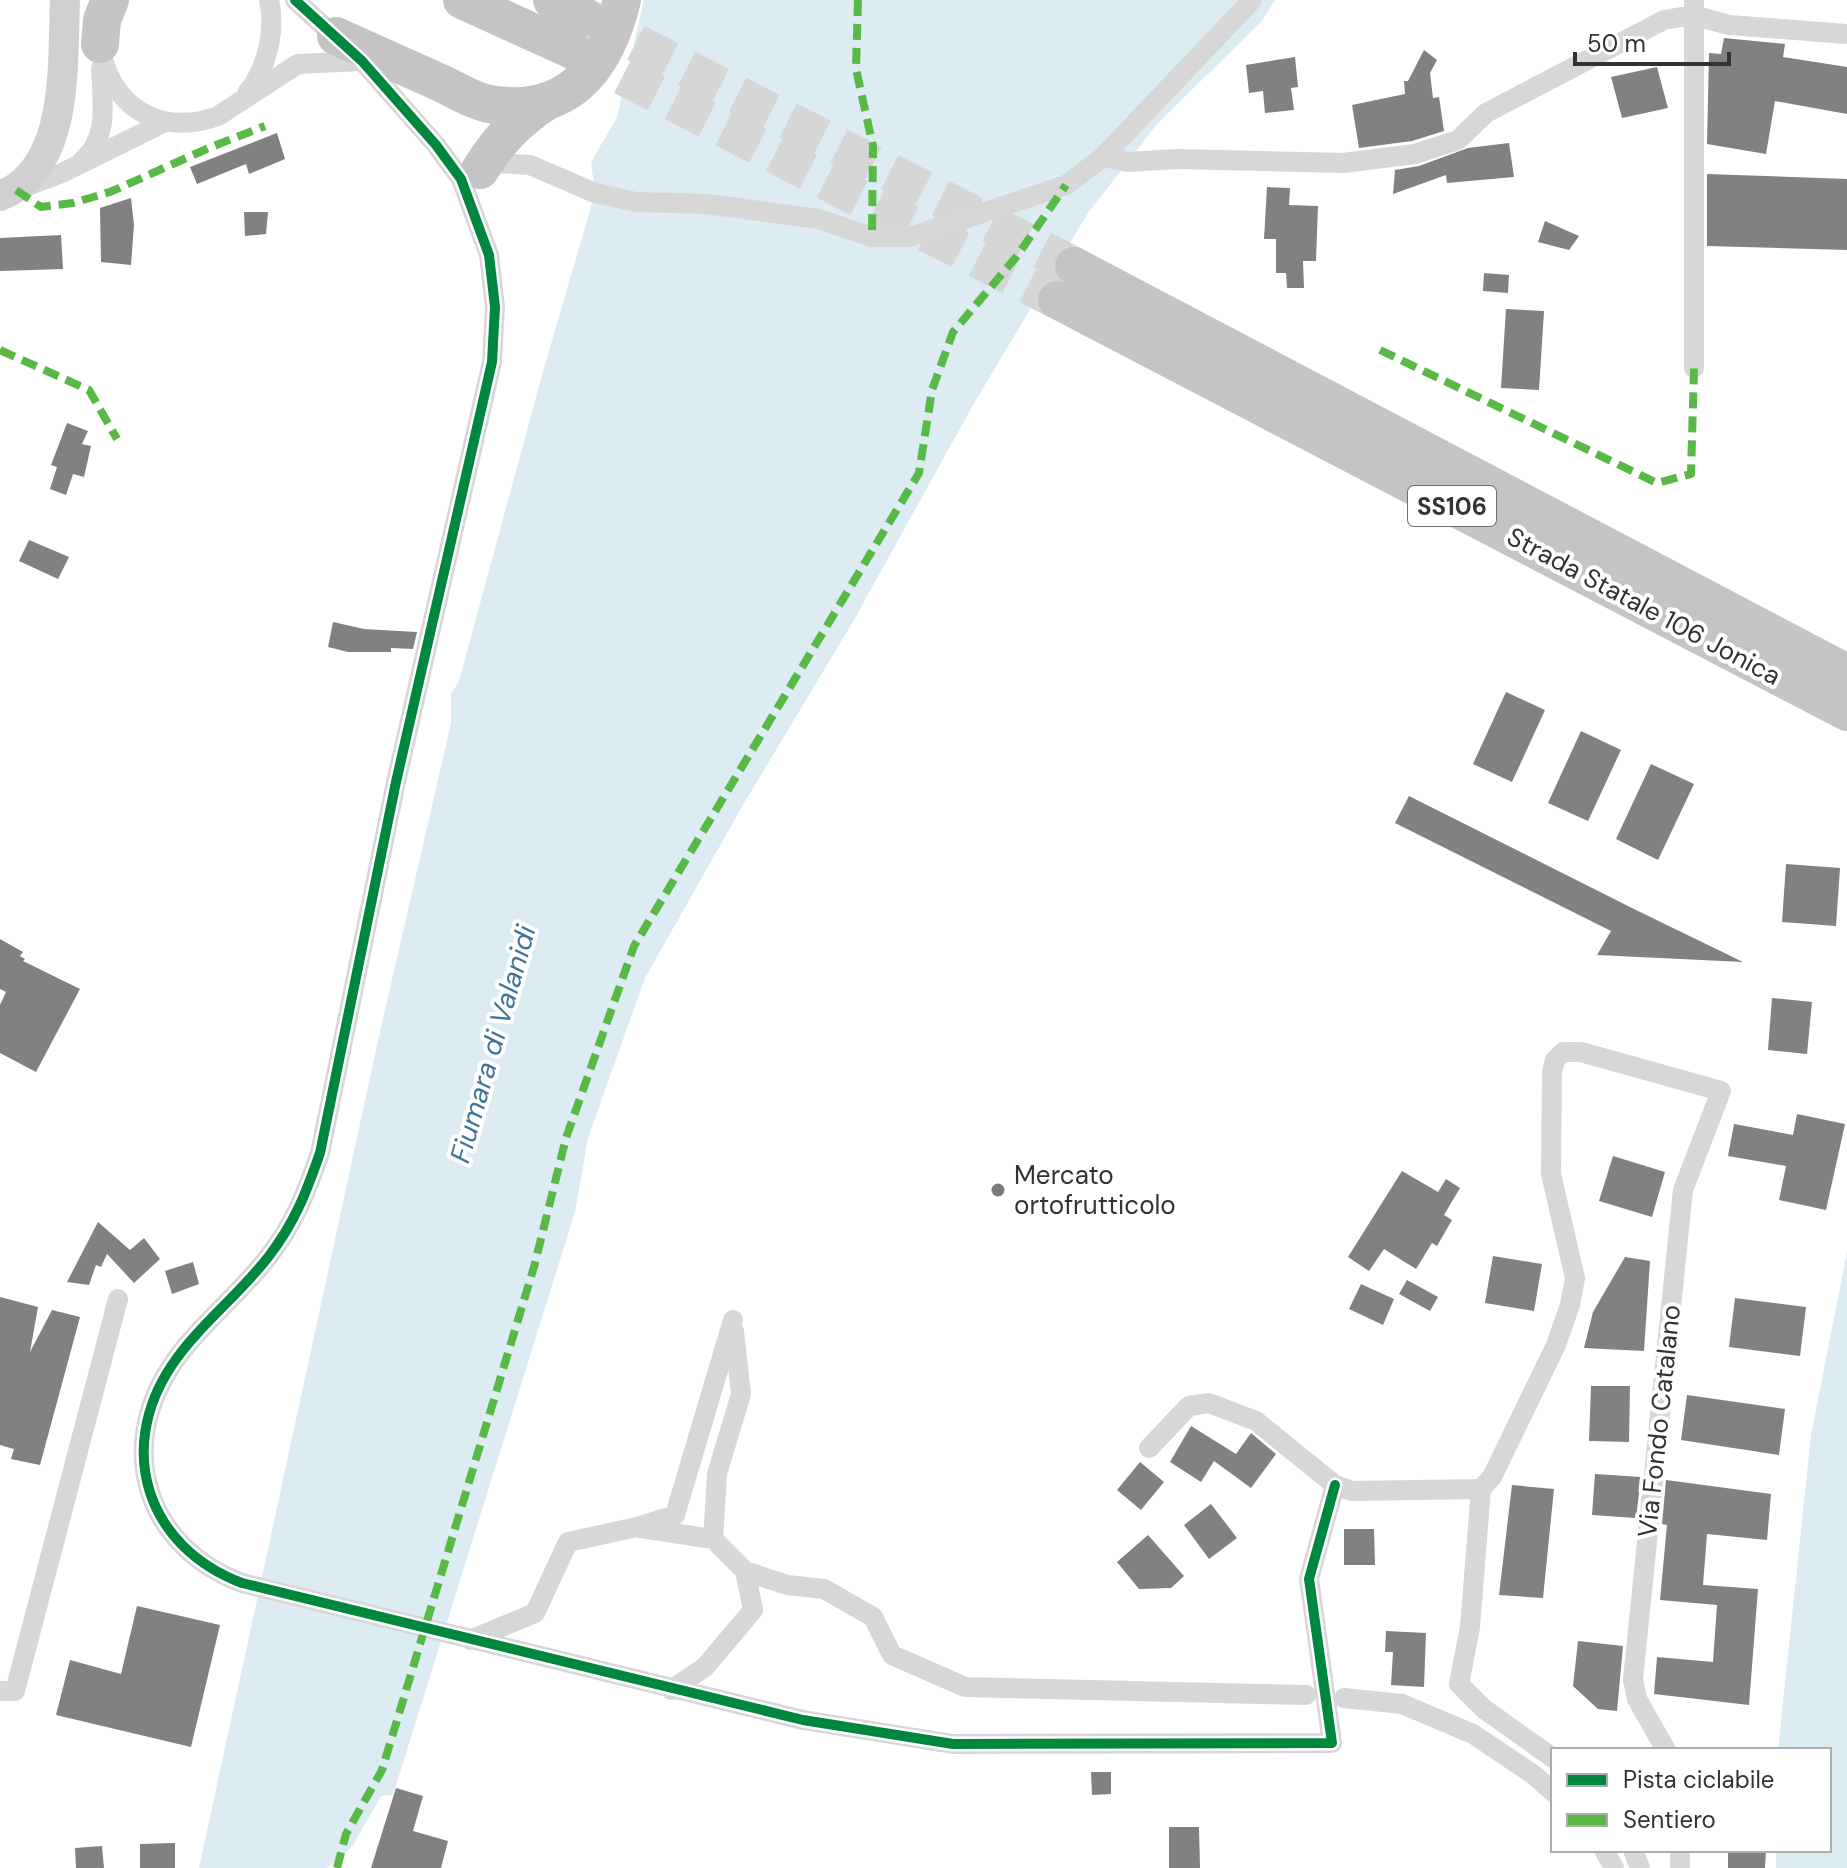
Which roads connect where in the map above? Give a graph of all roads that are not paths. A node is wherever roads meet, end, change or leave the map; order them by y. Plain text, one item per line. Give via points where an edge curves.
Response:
1 (46, 0) edge
2 (65, 0) edge
3 (110, 0) edge
4 (269, 0) edge
5 (295, 0) edge
6 (452, 0) edge
7 (462, 0) edge
8 (622, 0) edge
9 (1252, 0) edge
10 (1694, 8) edge
11 (510, 21) junction
12 (570, 22) tunnel mouth
13 (1847, 34) edge
14 (100, 44) junction
15 (349, 48) junction
16 (61, 79) junction
17 (242, 100) junction
18 (547, 101) junction
19 (165, 122) junction
20 (1103, 157) junction
21 (62, 173) junction
22 (470, 174) junction
23 (8, 193) edge
24 (1074, 266) tunnel mouth
25 (1057, 300) tunnel mouth
26 (1694, 368) dead end
27 (1847, 673) edge
28 (1847, 712) edge
29 (118, 1299) dead end
30 (1149, 1448) dead end
31 (1335, 1485) junction
32 (1481, 1489) junction
33 (637, 1527) junction
34 (713, 1539) junction
35 (745, 1571) junction
36 (470, 1640) junction
37 (671, 1690) junction
38 (0, 1691) edge
39 (1306, 1695) dead end
40 (1344, 1698) dead end
41 (1665, 1748) edge
42 (1551, 1757) edge
43 (1551, 1790) edge

1 - 16 street
2 - 16 street
3 - 14 highway
4 - 17 street via 273,18 263,65
5 - 15 street
6 - 11 highway
7 - 11 highway
8 - 18 highway via 607,47 589,75 571,92
9 - 20 street
10 - 13 street via 1729,25
10 - 20 street via 1486,113 1458,140 1415,154 1343,163 1128,162
10 - 26 street
11 - 12 highway
14 - 19 street via 105,70 119,94
14 - 21 street via 102,131 92,151
15 - 17 street via 298,64
15 - 18 highway via 486,104
15 - 22 street via 436,145
16 - 23 street via 48,151
17 - 19 street via 205,121
18 - 22 highway via 520,119
19 - 21 street
20 - 22 street via 1066,185 910,237 872,237 819,219 707,204 636,202 595,193 530,165 495,163
21 - 23 street
22 - 36 street via 489,255 495,307 492,362 396,782 320,1153 301,1207 268,1257 172,1364 149,1407 144,1452 149,1496 169,1530 196,1559 226,1577
24 - 27 highway, Strada Statale 106 Jonica / SS106
25 - 28 highway, Strada Statale 106 Jonica / SS106
29 - 38 street via 15,1691
30 - 31 street via 1189,1406 1209,1403 1256,1421
31 - 32 street via 1352,1491
31 - 37 street via 1309,1579 1332,1743 953,1744 803,1720
32 - 41 street, Via Fondo Catalano via 1492,1477 1556,1345 1575,1278 1551,1174 1555,1060 1563,1052 1581,1052 1721,1091 1683,1190 1633,1679 1637,1699
32 - 42 street via 1470,1627 1459,1684 1484,1709
33 - 34 street
33 - 34 street via 675,1515 733,1320 741,1394 717,1474
33 - 36 street via 568,1542 535,1613
34 - 35 street
35 - 37 street via 753,1610 705,1667
35 - 39 street via 787,1585 824,1589 873,1617 892,1655 965,1687
36 - 37 street
40 - 43 street via 1402,1704 1473,1734

